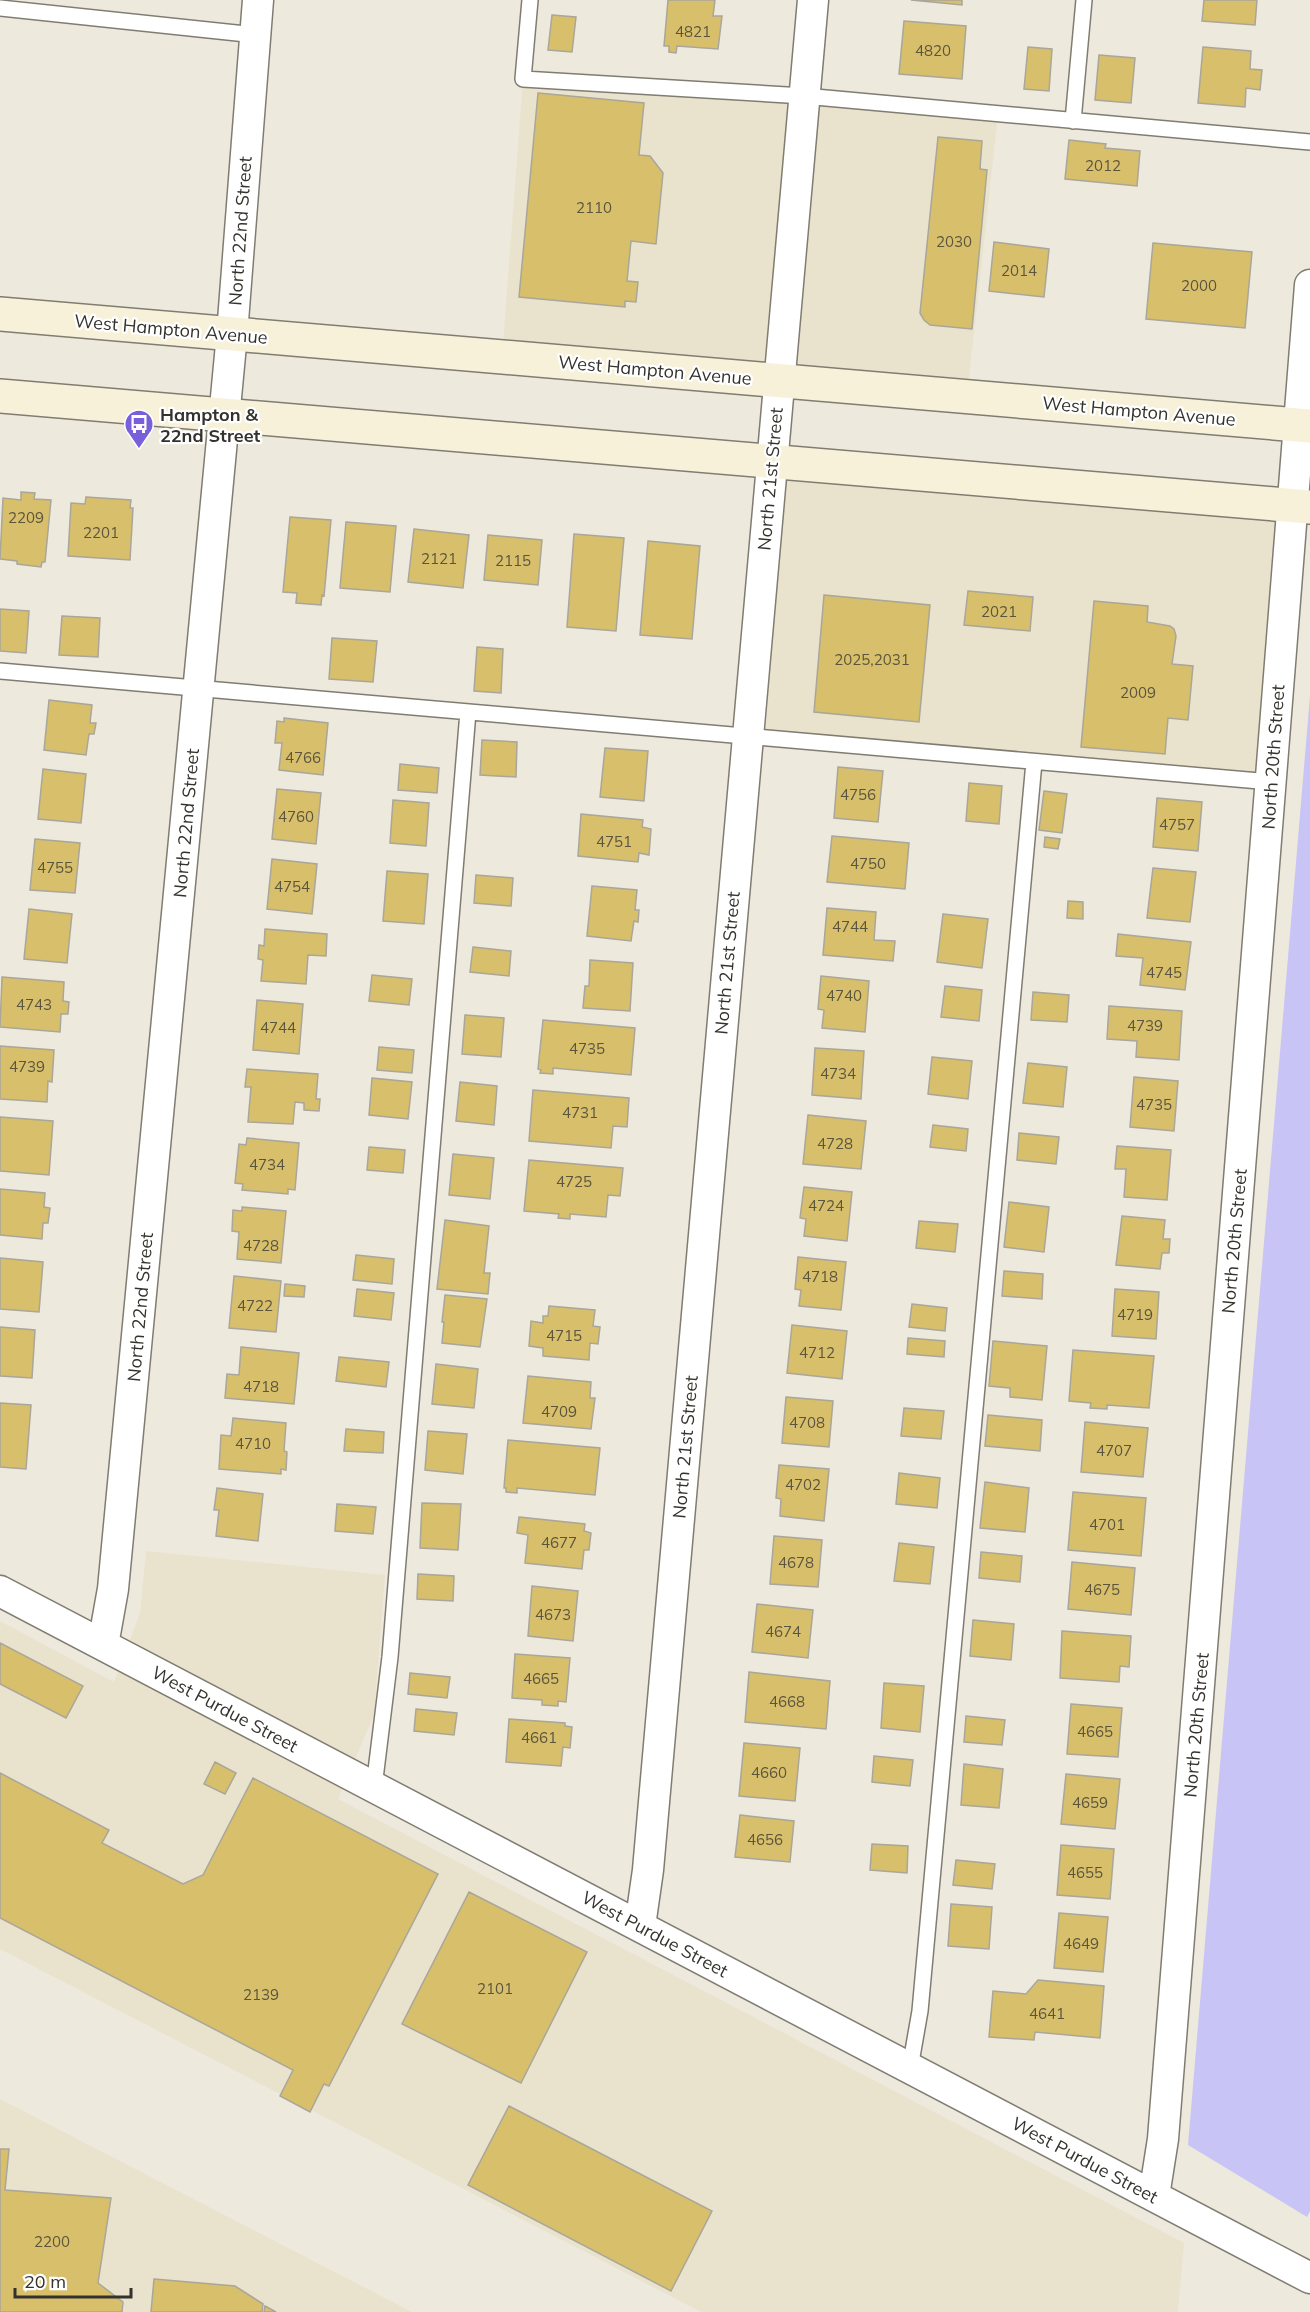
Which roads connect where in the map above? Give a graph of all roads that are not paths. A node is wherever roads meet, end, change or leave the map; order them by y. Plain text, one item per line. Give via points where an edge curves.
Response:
1 (258, 0) edge
2 (530, 0) edge
3 (813, 0) edge
4 (1084, 0) edge
5 (0, 8) edge
6 (255, 35) junction
7 (804, 96) junction
8 (1073, 121) junction
9 (1310, 142) edge
10 (1310, 285) edge
11 (0, 314) edge
12 (232, 334) junction
13 (778, 381) junction
14 (0, 396) edge
15 (225, 415) junction
16 (1304, 425) edge
17 (771, 461) junction
18 (1301, 506) edge
19 (0, 670) edge
20 (199, 688) junction
21 (468, 712) junction
22 (747, 737) junction
23 (1034, 762) junction
24 (1271, 782) junction
25 (0, 1591) edge
26 (103, 1645) junction
27 (374, 1787) junction
28 (640, 1926) junction
29 (910, 2068) junction
30 (1154, 2196) junction
31 (1310, 2278) edge

1 - 6 street, North 22nd Street
2 - 7 lane via 523,79
3 - 7 street, North 21st Street
4 - 8 lane
5 - 6 lane
6 - 12 street, North 22nd Street
7 - 8 lane
7 - 13 street, North 21st Street
8 - 9 lane
10 - 16 street, North 20th Street
11 - 12 main road, West Hampton Avenue
12 - 13 main road, West Hampton Avenue
12 - 15 street, North 22nd Street
13 - 16 main road, West Hampton Avenue
13 - 17 street, North 21st Street
14 - 15 main road
15 - 17 main road
15 - 20 street, North 22nd Street
16 - 18 street, North 20th Street
17 - 18 main road
17 - 22 street, North 21st Street
18 - 24 street, North 20th Street
19 - 20 lane
20 - 21 lane
20 - 26 street, North 22nd Street via 113,1589
21 - 22 lane
21 - 27 lane via 391,1645
22 - 23 lane
22 - 28 street, North 21st Street
23 - 24 lane
23 - 29 lane via 920,2011
24 - 30 street, North 20th Street via 1164,2127
25 - 26 street, West Purdue Street
26 - 27 street, West Purdue Street
27 - 28 street, West Purdue Street
28 - 29 street, West Purdue Street
29 - 30 street, West Purdue Street
30 - 31 street, West Purdue Street

